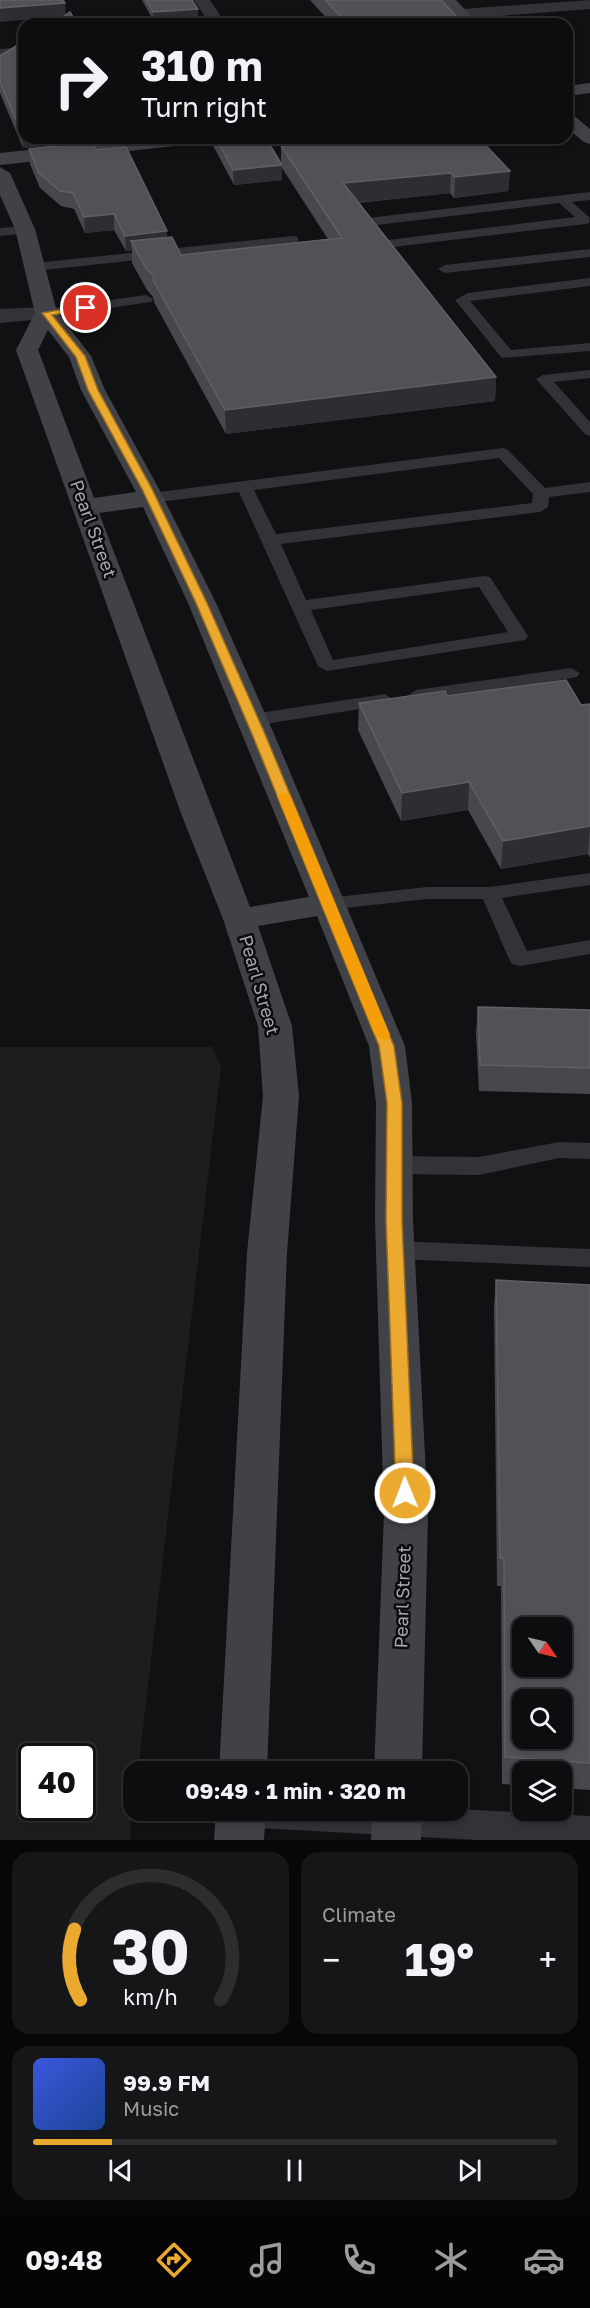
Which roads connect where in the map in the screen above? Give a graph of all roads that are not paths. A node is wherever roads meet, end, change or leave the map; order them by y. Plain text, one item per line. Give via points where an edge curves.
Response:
1 (202, 0) edge
2 (447, 0) edge
3 (590, 4) edge
4 (214, 18) edge
5 (465, 18) edge
6 (474, 18) edge
7 (18, 50) edge
8 (0, 52) edge
9 (590, 88) edge
10 (573, 90) edge
11 (573, 124) edge
12 (590, 138) edge
13 (129, 144) edge
14 (0, 159) edge
15 (0, 173) edge
16 (590, 196) edge
17 (563, 200) junction
18 (25, 230) junction
19 (0, 232) edge
20 (293, 240) dead end
21 (590, 253) edge
22 (35, 267) junction
23 (445, 269) dead end
24 (590, 282) edge
25 (146, 299) dead end
26 (46, 313) junction
27 (0, 316) edge
28 (590, 347) edge
29 (590, 374) edge
30 (590, 431) edge
31 (244, 486) junction
32 (590, 487) edge
33 (541, 493) junction
34 (151, 498) junction
35 (85, 507) junction
36 (271, 540) junction
37 (299, 606) junction
38 (571, 673) dead end
39 (252, 720) junction
40 (590, 879) edge
41 (490, 893) junction
42 (327, 904) junction
43 (239, 919) junction
44 (590, 946) edge
45 (590, 1151) edge
46 (394, 1165) junction
47 (395, 1250) junction
48 (590, 1258) edge
49 (243, 1761) edge
50 (398, 1761) edge
51 (365, 1821) edge
52 (396, 1824) edge
53 (590, 1831) edge

1 - 4 street
2 - 5 street
3 - 6 street
7 - 8 lane
9 - 10 street
11 - 12 street
13 - 14 street
15 - 18 street, Pearl Street
16 - 17 lane
17 - 17 lane via 471,210 368,222 385,244 585,220
18 - 19 lane
18 - 22 street, Pearl Street
20 - 22 lane
21 - 23 lane
22 - 26 street, Pearl Street
24 - 28 lane via 462,300 507,355
25 - 26 lane
26 - 27 street
26 - 34 street, Pearl Street via 80,356 93,390
26 - 35 street, Pearl Street via 27,350
29 - 30 lane via 543,379
31 - 33 lane via 503,453
31 - 34 lane
31 - 36 lane
32 - 33 lane
33 - 36 lane via 540,507
34 - 35 street
34 - 39 street, Pearl Street
35 - 43 street, Pearl Street
36 - 37 lane
37 - 37 lane via 327,666 519,636 484,581
38 - 39 lane
39 - 42 street, Pearl Street
40 - 41 lane
41 - 42 lane via 427,893
41 - 44 lane via 520,959
42 - 43 street
42 - 46 street, Pearl Street via 387,1046 393,1084
43 - 49 street, Pearl Street via 275,1026 281,1096 267,1253
45 - 46 lane via 559,1150 479,1166
46 - 47 street, Pearl Street
47 - 48 lane
47 - 50 street, Pearl Street via 406,1514
51 - 52 lane
52 - 53 lane

